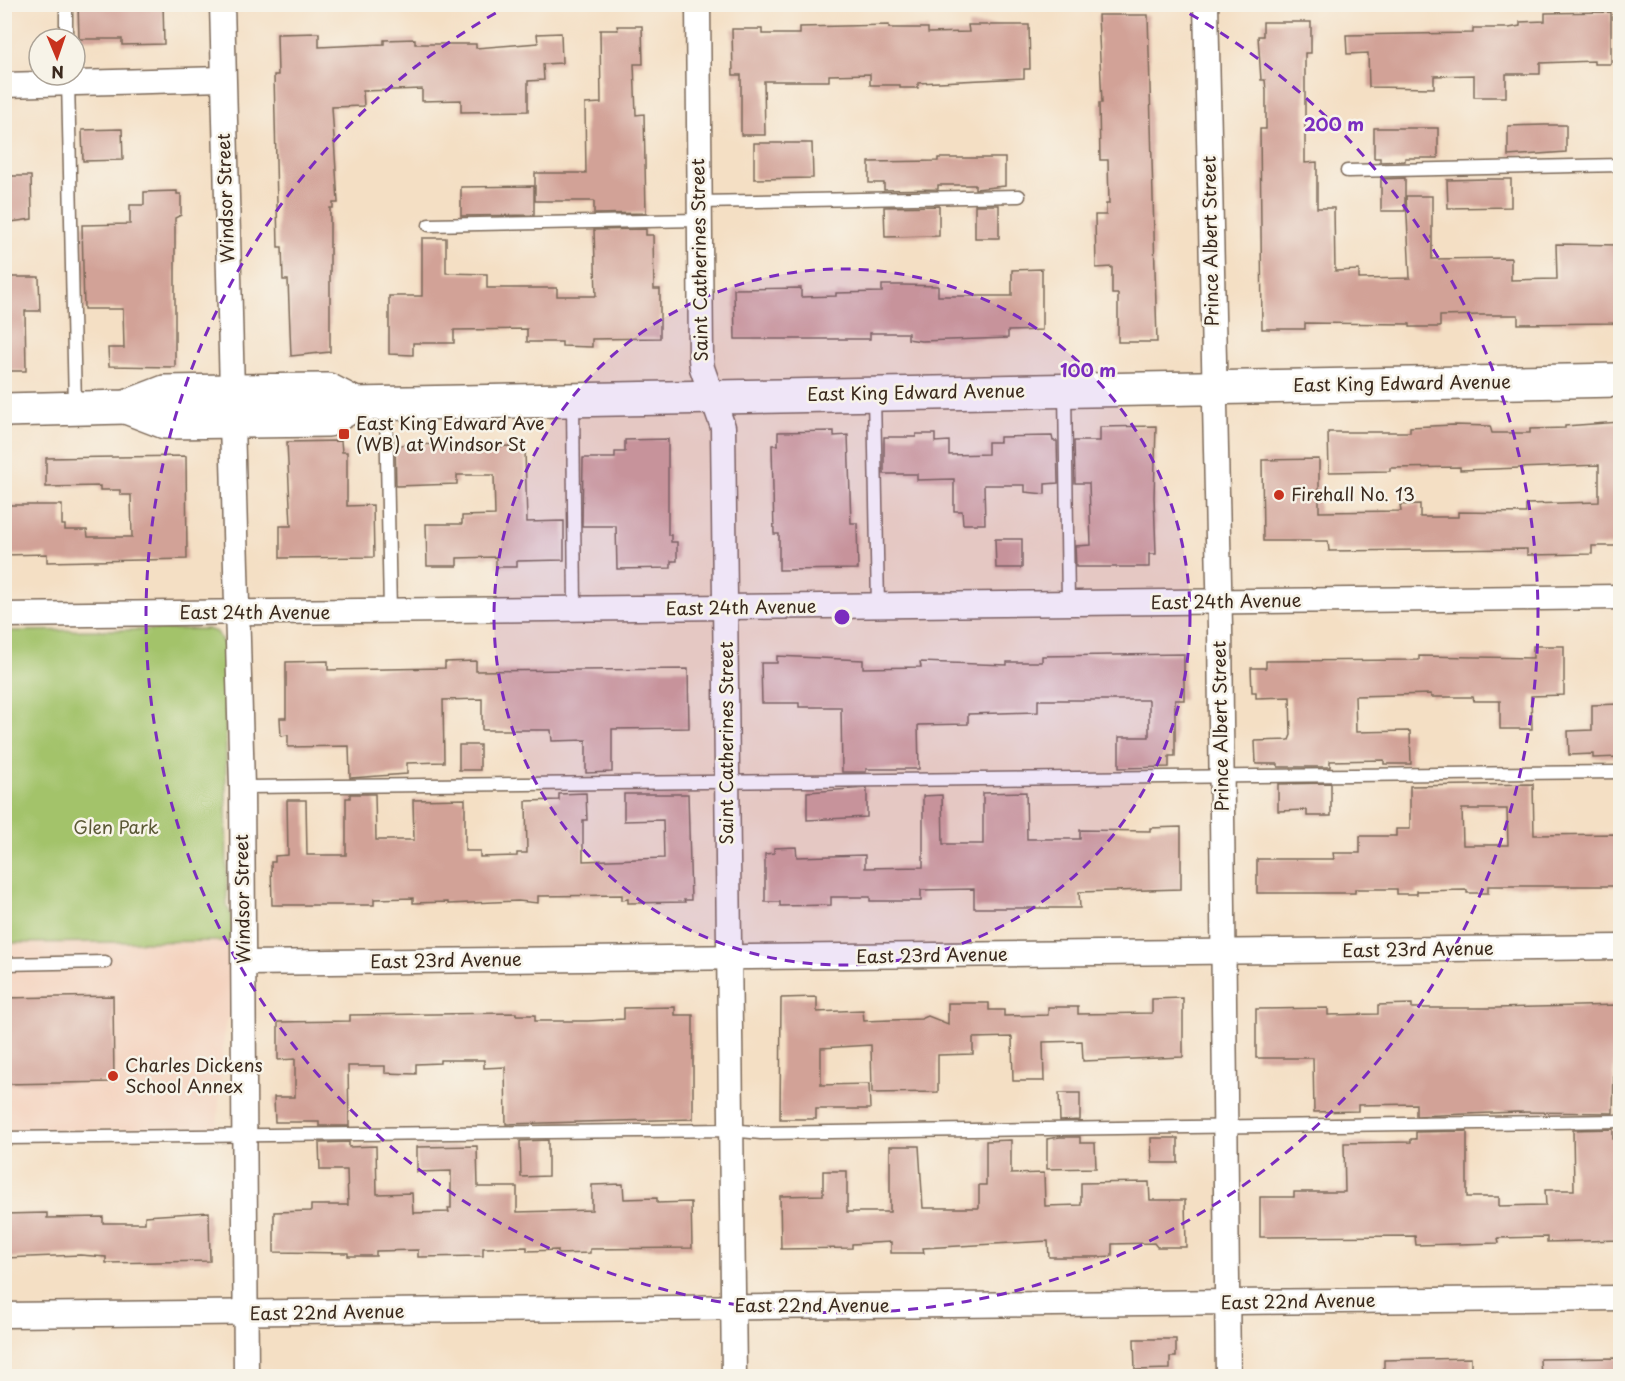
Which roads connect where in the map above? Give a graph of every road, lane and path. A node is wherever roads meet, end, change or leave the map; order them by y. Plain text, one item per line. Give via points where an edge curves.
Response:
1 (66, 4) edge
2 (222, 4) edge
3 (698, 4) edge
4 (1206, 4) edge
5 (66, 27) edge
6 (87, 79) edge
7 (223, 79) junction
8 (27, 83) edge
9 (4, 85) edge
10 (68, 87) edge
11 (1620, 165) edge
12 (1347, 171) dead end
13 (1018, 196) dead end
14 (698, 211) junction
15 (429, 225) dead end
16 (1620, 380) edge
17 (1215, 387) junction
18 (1065, 390) junction
19 (874, 393) junction
20 (713, 398) junction
21 (573, 399) junction
22 (370, 404) junction
23 (232, 406) junction
24 (75, 408) junction
25 (4, 410) edge
26 (1620, 597) edge
27 (1219, 602) junction
28 (1068, 603) junction
29 (878, 606) junction
30 (726, 608) junction
31 (575, 610) junction
32 (390, 612) junction
33 (238, 613) junction
34 (4, 615) edge
35 (1620, 772) edge
36 (1221, 777) junction
37 (728, 780) junction
38 (242, 787) junction
39 (1620, 947) edge
40 (1223, 952) junction
41 (728, 958) junction
42 (105, 962) dead end
43 (244, 963) junction
44 (4, 964) edge
45 (1620, 1121) edge
46 (1225, 1125) junction
47 (731, 1130) junction
48 (245, 1134) junction
49 (4, 1138) edge
50 (1620, 1298) edge
51 (1229, 1303) junction
52 (734, 1307) junction
53 (246, 1314) junction
54 (4, 1315) edge
55 (246, 1377) edge
56 (734, 1377) edge
57 (1228, 1377) edge

1 - 5 lane
2 - 7 street, Windsor Street
3 - 14 street, Saint Catherines Street
4 - 17 street, Prince Albert Street
6 - 7 street
7 - 23 street, Windsor Street
8 - 9 street
10 - 24 lane
11 - 12 lane
13 - 14 lane
14 - 15 lane
14 - 20 street, Saint Catherines Street via 702,368
16 - 17 main road, East King Edward Avenue
17 - 18 main road, East King Edward Avenue
17 - 27 street, Prince Albert Street
18 - 19 main road, East King Edward Avenue
18 - 28 lane
19 - 20 main road, East King Edward Avenue
19 - 29 lane
20 - 21 main road, East King Edward Avenue
20 - 30 street, Saint Catherines Street via 723,427
21 - 22 main road, East King Edward Avenue
21 - 31 lane
22 - 23 main road, East King Edward Avenue via 328,390
22 - 32 lane
23 - 24 main road, East King Edward Avenue via 165,422 126,407
23 - 33 street, Windsor Street
24 - 25 main road, East King Edward Avenue
26 - 27 street, East 24th Avenue
27 - 28 street, East 24th Avenue
27 - 36 street, Prince Albert Street
28 - 29 street, East 24th Avenue
29 - 30 street, East 24th Avenue
30 - 31 street, East 24th Avenue
30 - 37 street, Saint Catherines Street
31 - 32 street, East 24th Avenue
32 - 33 street, East 24th Avenue
33 - 34 street, East 24th Avenue
33 - 38 street, Windsor Street
35 - 36 lane
36 - 37 lane
36 - 40 street, Prince Albert Street
37 - 38 lane
37 - 41 street, Saint Catherines Street
38 - 43 street, Windsor Street
39 - 40 street, East 23rd Avenue
40 - 41 street, East 23rd Avenue
40 - 46 street, Prince Albert Street
41 - 43 street, East 23rd Avenue
41 - 47 street, Saint Catherines Street
42 - 44 lane
43 - 48 street, Windsor Street
45 - 46 lane
46 - 47 lane via 761,1133
46 - 51 street, Prince Albert Street
47 - 48 lane
47 - 52 street, Saint Catherines Street
48 - 49 lane
48 - 53 street, Windsor Street
50 - 51 street, East 22nd Avenue
51 - 52 street, East 22nd Avenue
51 - 57 street, Prince Albert Street
52 - 53 street, East 22nd Avenue
52 - 56 street, Saint Catherines Street
53 - 54 street, East 22nd Avenue
53 - 55 street, Windsor Street

